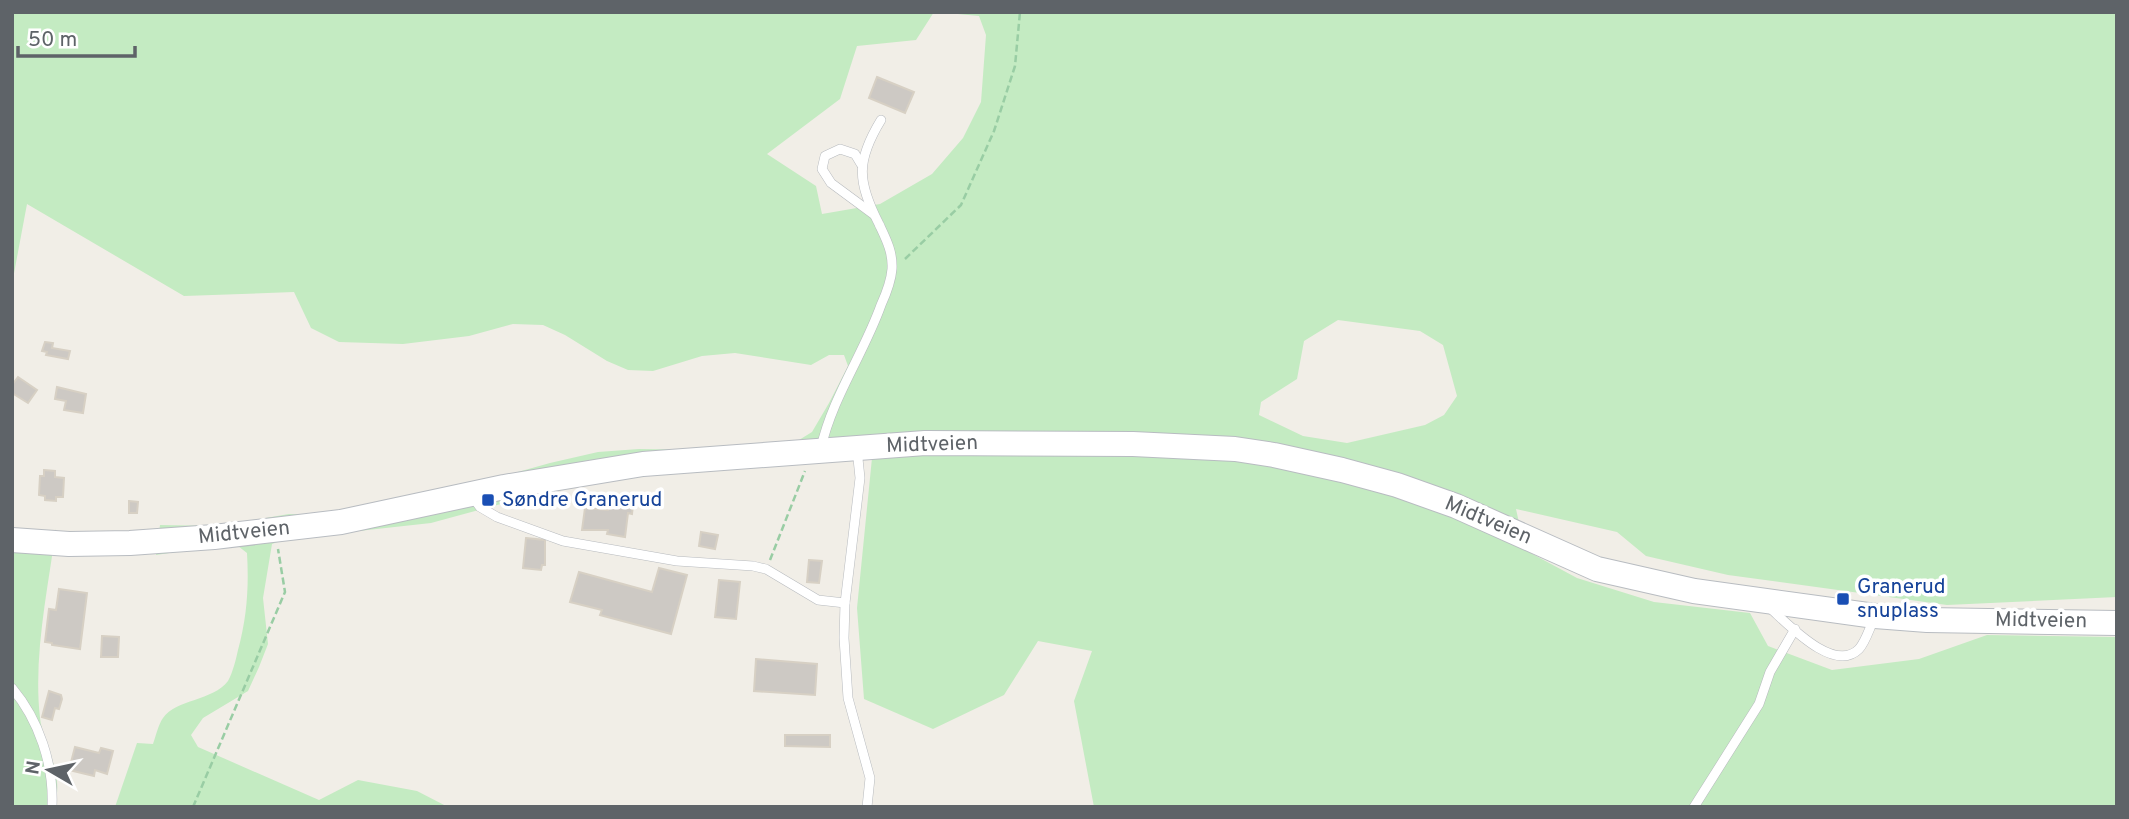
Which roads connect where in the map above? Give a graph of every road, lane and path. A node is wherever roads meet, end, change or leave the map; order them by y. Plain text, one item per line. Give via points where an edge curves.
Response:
1 (1020, 12) edge
2 (881, 120) dead end
3 (861, 164) junction
4 (874, 214) junction
5 (892, 271) junction
6 (856, 448) junction
7 (816, 450) junction
8 (472, 494) junction
9 (275, 530) junction
10 (12, 540) edge
11 (766, 569) junction
12 (845, 603) junction
13 (1769, 603) junction
14 (1875, 616) junction
15 (2117, 623) edge
16 (1795, 629) junction
17 (12, 688) edge
18 (51, 807) edge
19 (193, 807) edge
20 (867, 807) edge
21 (1694, 807) edge

1 - 5 path via 1014,66 994,131 961,205
2 - 3 lane
3 - 4 lane
3 - 4 lane via 855,154 839,149 825,156 822,169 831,183
4 - 5 lane via 888,243
5 - 7 lane via 877,317
6 - 7 main road, Midtveien
6 - 12 lane, Midtveien via 860,478
6 - 13 main road, Midtveien via 925,443 1133,444 1274,454 1397,485 1456,506 1597,569 1694,592
7 - 8 main road, Midtveien via 643,464
7 - 11 path
8 - 9 main road, Midtveien via 341,522
8 - 11 lane via 488,513 563,541 677,561
9 - 10 main road, Midtveien via 131,543
9 - 19 path via 285,592
11 - 12 lane via 818,600
12 - 20 lane, Midtveien via 848,698 870,778
13 - 14 main road, Midtveien
13 - 16 lane
14 - 15 main road, Midtveien
14 - 16 lane via 1863,643 1846,656 1825,652
16 - 21 lane via 1770,672 1759,704
17 - 18 lane via 36,725 50,775

